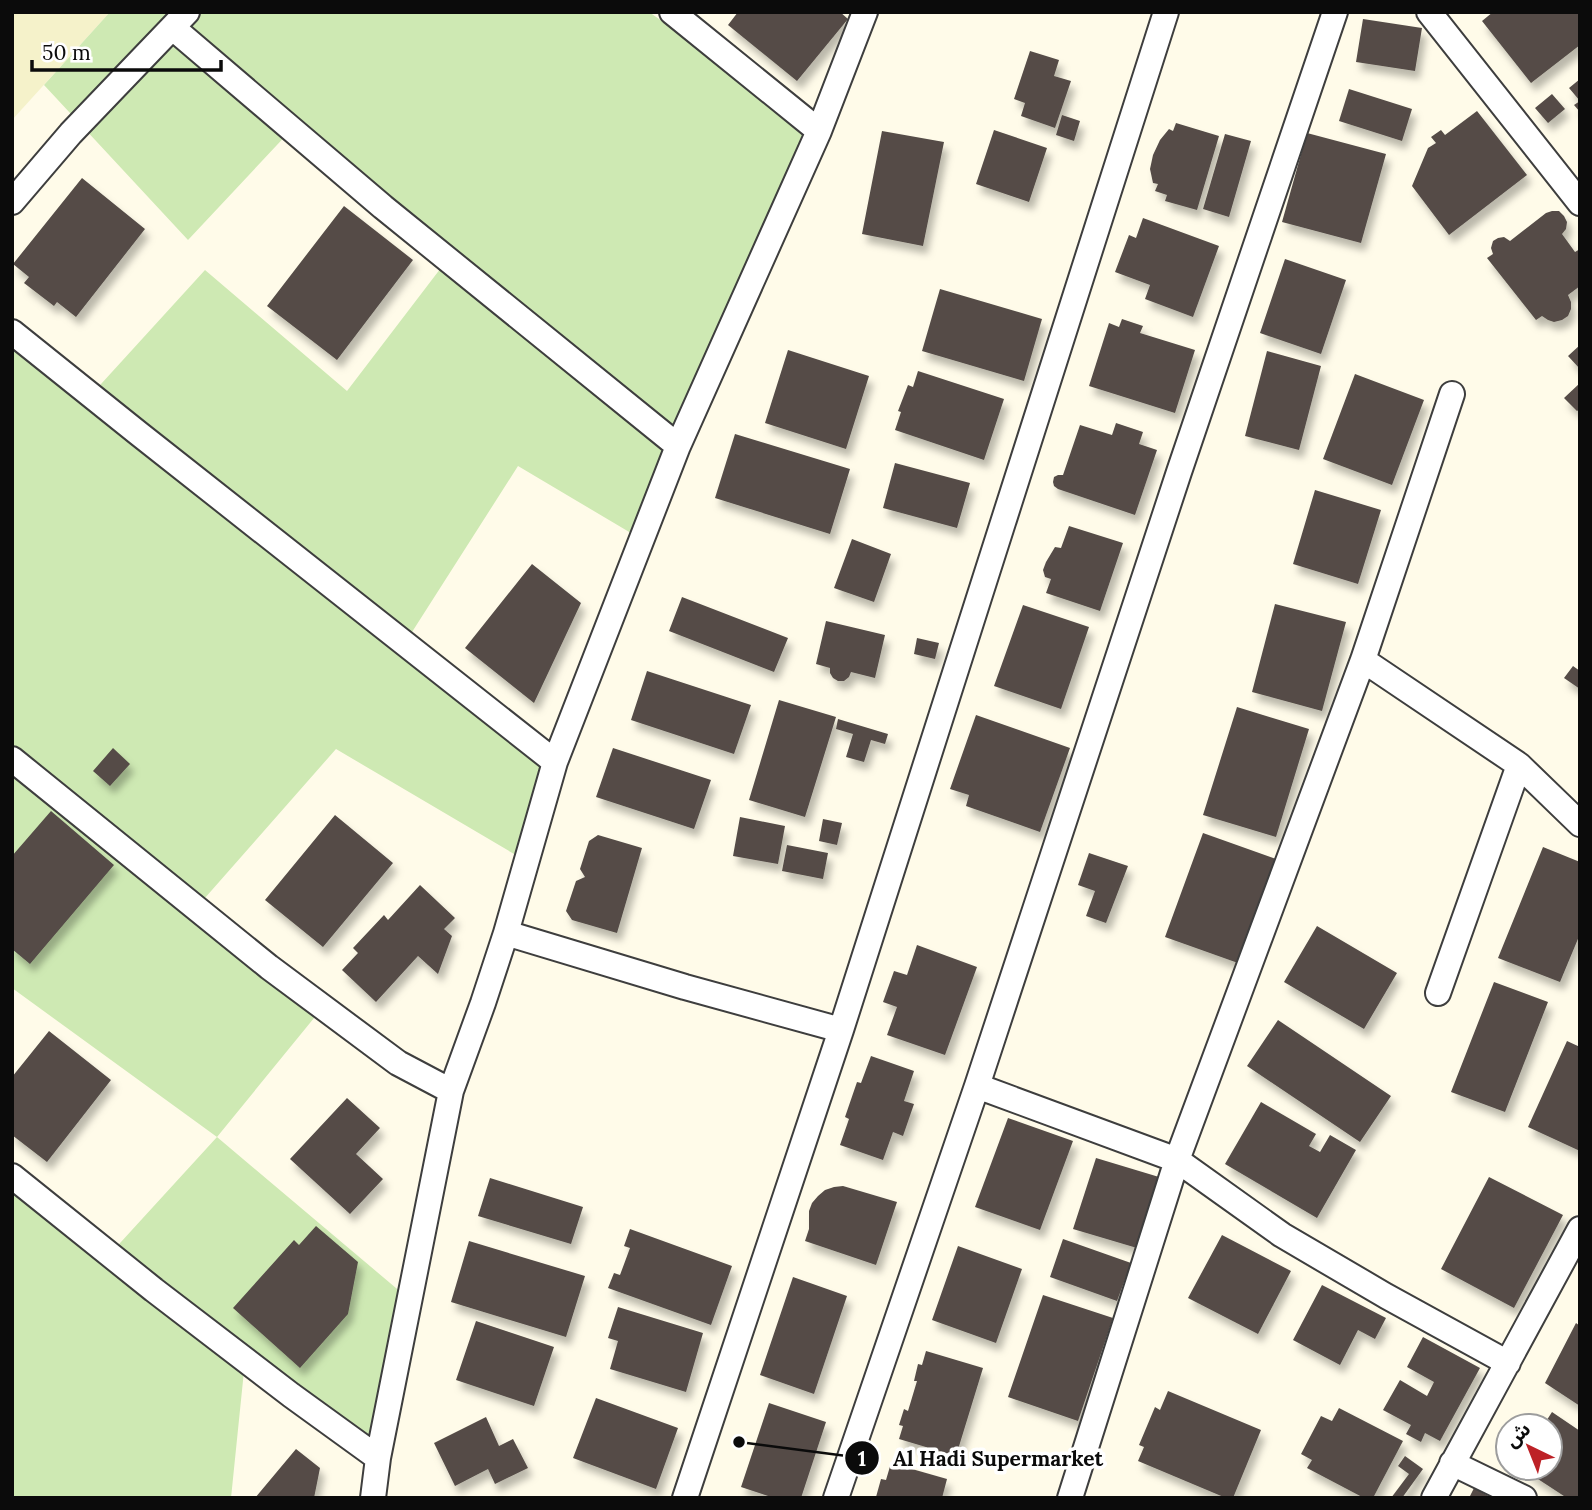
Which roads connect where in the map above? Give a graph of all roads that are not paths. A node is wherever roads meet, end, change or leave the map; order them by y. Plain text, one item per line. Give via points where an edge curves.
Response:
1 (672, 12) edge
2 (865, 12) edge
3 (1166, 12) edge
4 (1335, 12) edge
5 (1429, 12) edge
6 (180, 20) edge
7 (819, 131) junction
8 (12, 202) edge
9 (1580, 203) edge
10 (12, 332) edge
11 (1452, 394) dead end
12 (678, 446) junction
13 (1363, 660) junction
14 (12, 759) edge
15 (555, 762) junction
16 (1518, 765) junction
17 (1580, 824) edge
18 (506, 933) junction
19 (1438, 993) dead end
20 (841, 1030) junction
21 (977, 1086) junction
22 (451, 1091) junction
23 (1177, 1160) junction
24 (12, 1176) edge
25 (1580, 1229) edge
26 (1508, 1363) junction
27 (378, 1458) junction
28 (1452, 1463) junction
29 (373, 1498) edge
30 (685, 1498) edge
31 (836, 1498) edge
32 (1070, 1498) edge
33 (1434, 1498) edge
34 (1524, 1498) edge

1 - 7 street
2 - 7 street
3 - 20 street
4 - 21 street
5 - 9 street
6 - 8 street
6 - 12 street via 383,207
7 - 12 street
10 - 15 street
11 - 13 street
12 - 15 street
13 - 16 street
13 - 23 street
14 - 22 street via 269,967 398,1063
15 - 18 street
16 - 17 street
16 - 19 street
18 - 20 street
18 - 22 street
20 - 30 street
21 - 23 street
21 - 31 street
22 - 27 street
23 - 26 street via 1282,1235
23 - 32 street
24 - 27 street via 153,1290
25 - 26 street
26 - 28 street
27 - 29 street
28 - 33 street
28 - 34 street

